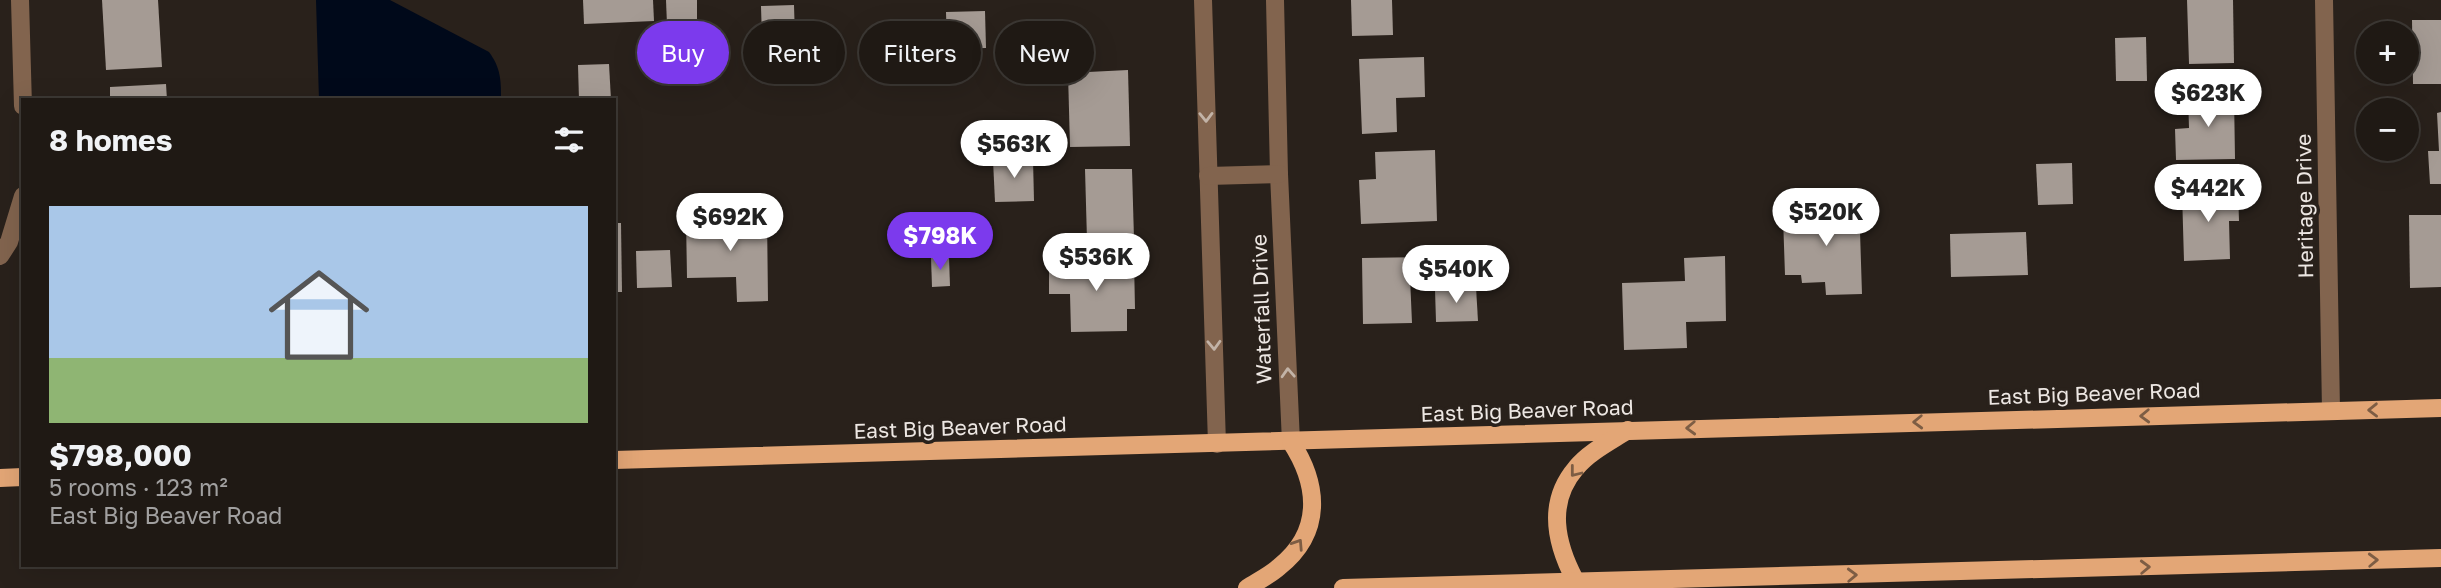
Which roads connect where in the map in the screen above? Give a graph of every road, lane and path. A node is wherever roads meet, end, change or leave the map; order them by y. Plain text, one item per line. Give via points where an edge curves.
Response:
1 (20, 0) edge
2 (1203, 0) edge
3 (1275, 0) edge
4 (2323, 0) edge
5 (23, 98) edge
6 (1279, 174) junction
7 (1208, 176) junction
8 (21, 203) edge
9 (0, 256) edge
10 (2441, 408) edge
11 (2331, 411) junction
12 (1628, 430) junction
13 (1291, 442) junction
14 (1217, 444) junction
15 (616, 460) edge
16 (21, 477) edge
17 (0, 478) edge
18 (2441, 558) edge
19 (1575, 580) junction
20 (1808, 582) edge
21 (1247, 588) edge
22 (1343, 588) edge

1 - 5 street
2 -> 7 street
3 - 6 street, Waterfall Drive
4 - 11 street, Heritage Drive
6 - 7 street
13 -> 6 street, Waterfall Drive
7 -> 14 street
8 - 9 street
10 -> 11 main road, East Big Beaver Road
11 -> 12 main road, East Big Beaver Road
12 - 13 main road, East Big Beaver Road
12 -> 19 main road via 1575,469 1565,487 1557,531 1562,555
13 - 14 main road, East Big Beaver Road
21 -> 13 main road via 1279,567 1306,533 1312,488 1305,463
14 - 15 main road, East Big Beaver Road
16 - 17 main road
20 -> 18 main road
19 - 20 main road
19 - 22 main road

